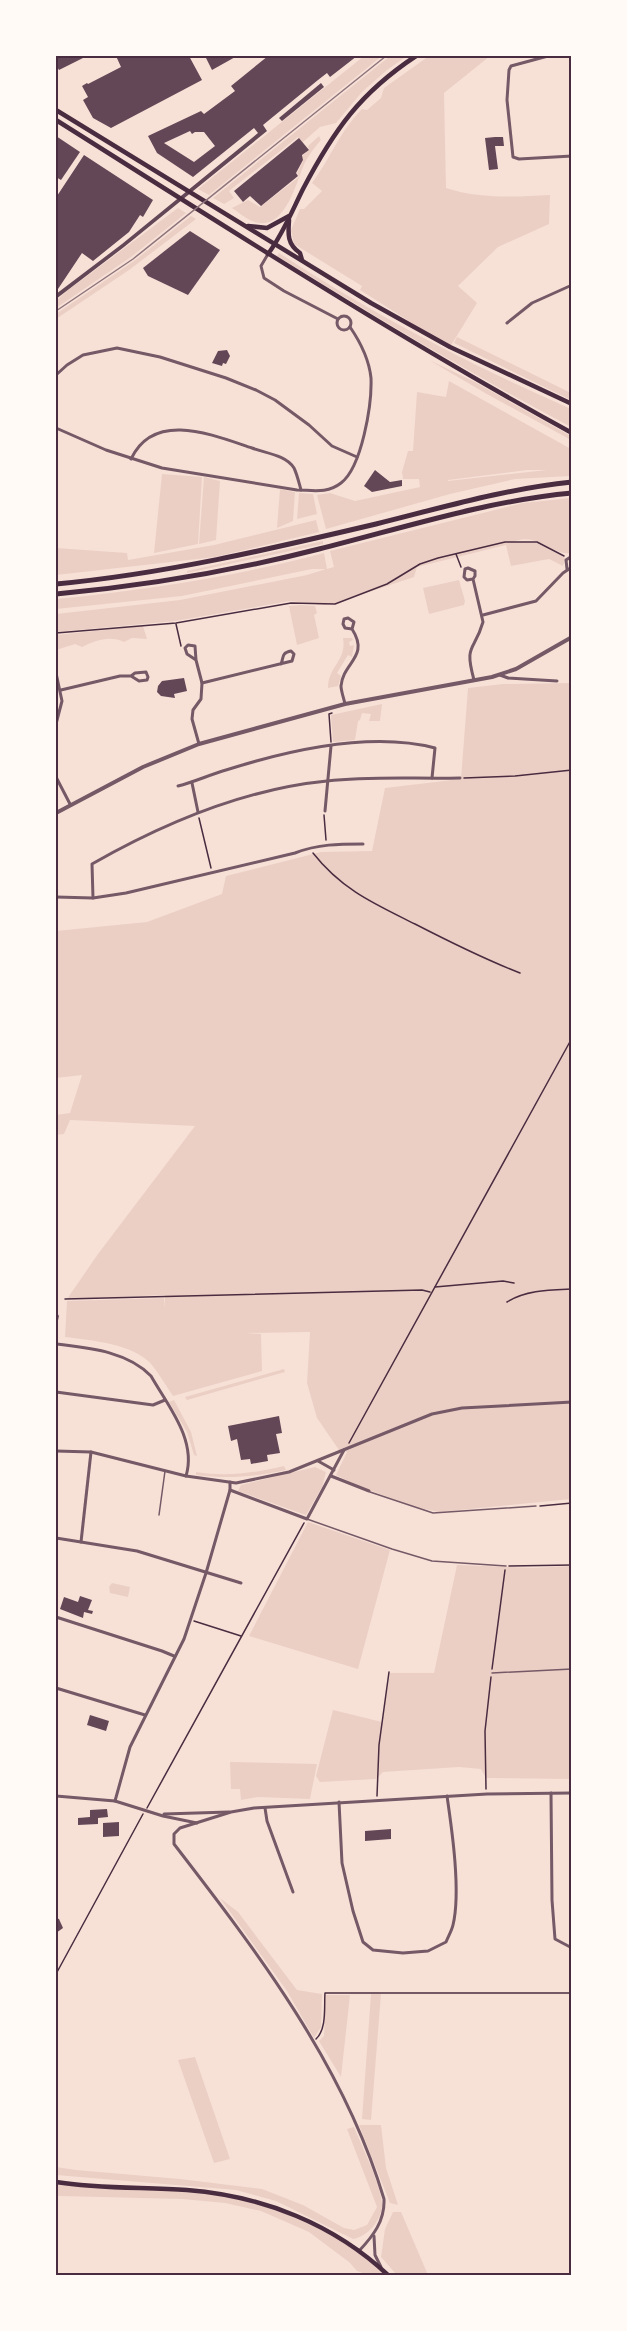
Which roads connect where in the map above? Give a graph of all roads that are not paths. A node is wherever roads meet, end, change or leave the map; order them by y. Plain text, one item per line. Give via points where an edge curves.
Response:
1 (416, 56) edge
2 (548, 56) edge
3 (56, 110) edge
4 (56, 120) edge
5 (572, 156) edge
6 (289, 216) junction
7 (245, 226) junction
8 (275, 244) junction
9 (268, 254) junction
10 (302, 261) junction
11 (572, 285) edge
12 (338, 319) junction
13 (507, 323) dead end
14 (350, 327) junction
15 (56, 375) edge
16 (572, 404) edge
17 (56, 428) edge
18 (572, 433) edge
19 (357, 458) junction
20 (130, 459) junction
21 (572, 482) edge
22 (301, 490) junction
23 (572, 493) edge
24 (570, 556) edge
25 (569, 568) edge
26 (473, 579) junction
27 (56, 584) edge
28 (56, 594) edge
29 (483, 615) junction
30 (352, 629) dead end
31 (572, 637) edge
32 (196, 660) junction
33 (280, 664) junction
34 (56, 673) edge
35 (500, 675) junction
36 (131, 676) junction
37 (557, 681) dead end
38 (474, 682) junction
39 (202, 683) junction
40 (61, 690) junction
41 (345, 704) junction
42 (56, 724) edge
43 (199, 744) junction
44 (331, 746) junction
45 (56, 777) edge
46 (432, 778) junction
47 (460, 778) road end
48 (327, 780) junction
49 (192, 783) junction
50 (178, 786) dead end
51 (70, 804) junction
52 (325, 811) road end
53 (198, 812) junction
54 (56, 813) edge
55 (363, 844) dead end
56 (56, 897) edge
57 (93, 898) junction
58 (56, 1344) edge
59 (56, 1392) edge
60 (165, 1400) junction
61 (572, 1402) edge
62 (345, 1449) junction
63 (56, 1451) edge
64 (91, 1452) junction
65 (318, 1461) junction
66 (166, 1470) junction
67 (334, 1470) junction
68 (186, 1476) junction
69 (330, 1476) junction
70 (230, 1482) junction
71 (230, 1490) junction
72 (369, 1491) joint
73 (536, 1506) road end
74 (159, 1515) dead end
75 (306, 1519) junction
76 (56, 1538) edge
77 (81, 1542) junction
78 (506, 1566) road end
79 (206, 1572) junction
80 (241, 1583) dead end
81 (56, 1617) edge
82 (174, 1656) junction
83 (572, 1670) edge
84 (492, 1672) road end
85 (56, 1688) edge
86 (145, 1714) junction
87 (551, 1793) junction
88 (572, 1793) edge
89 (56, 1796) edge
90 (447, 1796) junction
91 (115, 1801) junction
92 (339, 1802) junction
93 (265, 1808) junction
94 (231, 1812) junction
95 (154, 1813) junction
96 (199, 1823) junction
97 (293, 1892) dead end
98 (572, 1948) edge
99 (56, 2182) edge
100 (374, 2234) junction
101 (359, 2251) junction
102 (381, 2268) junction
103 (389, 2276) edge

1 - 6 main road via 371,90 344,120
2 - 5 street via 511,66 509,70 507,100 513,157
3 - 7 main road
4 - 9 main road
6 - 7 main road via 267,228
6 - 8 main road
6 - 10 main road via 289,241
7 - 8 main road
8 - 9 main road
8 - 10 main road
9 - 12 street via 261,266 264,278
9 - 18 main road via 444,362
10 - 16 main road via 450,347
11 - 13 street via 532,303
12 - 14 street via 339,328
12 - 14 street via 349,318
14 - 19 street via 364,350 371,379 370,406
15 - 19 street via 83,355 101,351 117,348 157,356 256,390 309,425 332,446
17 - 20 street
19 - 22 street via 342,483 328,490
20 - 22 street via 162,468
20 - 22 street via 144,440 182,429 284,459 294,468
21 - 27 highway via 472,498 234,558
23 - 28 highway via 484,507 236,569
24 - 25 street via 566,560
25 - 29 street via 536,601
26 - 26 street via 467,580 465,569 472,568
26 - 29 street
29 - 38 street via 482,627 469,655
30 - 41 street via 359,645 341,685
31 - 35 street
32 - 32 street via 195,646 188,645 187,654
32 - 39 street
33 - 33 street via 292,661 294,654 285,652
33 - 39 street
34 - 40 street
35 - 37 street
35 - 38 street
36 - 36 street via 139,681 147,680 146,672
36 - 40 street
38 - 41 street
39 - 43 street via 201,699 192,719
40 - 42 street
41 - 43 street
43 - 51 street
44 - 46 street via 401,741 435,747
44 - 48 street
44 - 49 street via 226,770
45 - 51 street
46 - 47 street
46 - 48 street
48 - 52 street
48 - 53 street
49 - 50 street
49 - 53 street
51 - 54 street
53 - 57 street via 138,837 92,864
55 - 57 street via 327,844
56 - 57 street
58 - 60 street via 135,1362 151,1376
59 - 60 street via 153,1405
60 - 68 street via 187,1442
61 - 62 street via 441,1412
62 - 65 street
62 - 67 street
63 - 64 street
64 - 66 street
64 - 77 street
65 - 67 street
65 - 70 street via 278,1475
66 - 68 street
66 - 74 lane
67 - 69 street
68 - 70 street
69 - 72 street
69 - 75 street
70 - 71 street
71 - 75 street
71 - 79 street
72 - 73 lane via 433,1513
75 - 78 lane via 432,1561
76 - 77 street
77 - 79 street via 137,1551
79 - 80 street
79 - 82 street via 184,1639
81 - 82 street
82 - 86 street
83 - 84 lane
85 - 86 street
86 - 91 street via 130,1747
87 - 88 street
87 - 90 street
87 - 98 street via 555,1939
89 - 91 street
90 - 92 street
90 - 92 street via 453,1824 453,1924 446,1942 428,1951 403,1953 373,1950 363,1942 342,1863
91 - 95 street
92 - 93 street
93 - 94 street
93 - 97 street
94 - 95 street
94 - 96 street
95 - 96 street
96 - 100 street via 176,1830 174,1844 257,1953 314,2041 344,2099 382,2193 385,2207
99 - 101 main road via 188,2190 252,2200 294,2214
100 - 101 street
100 - 102 street
101 - 102 main road
102 - 103 main road

